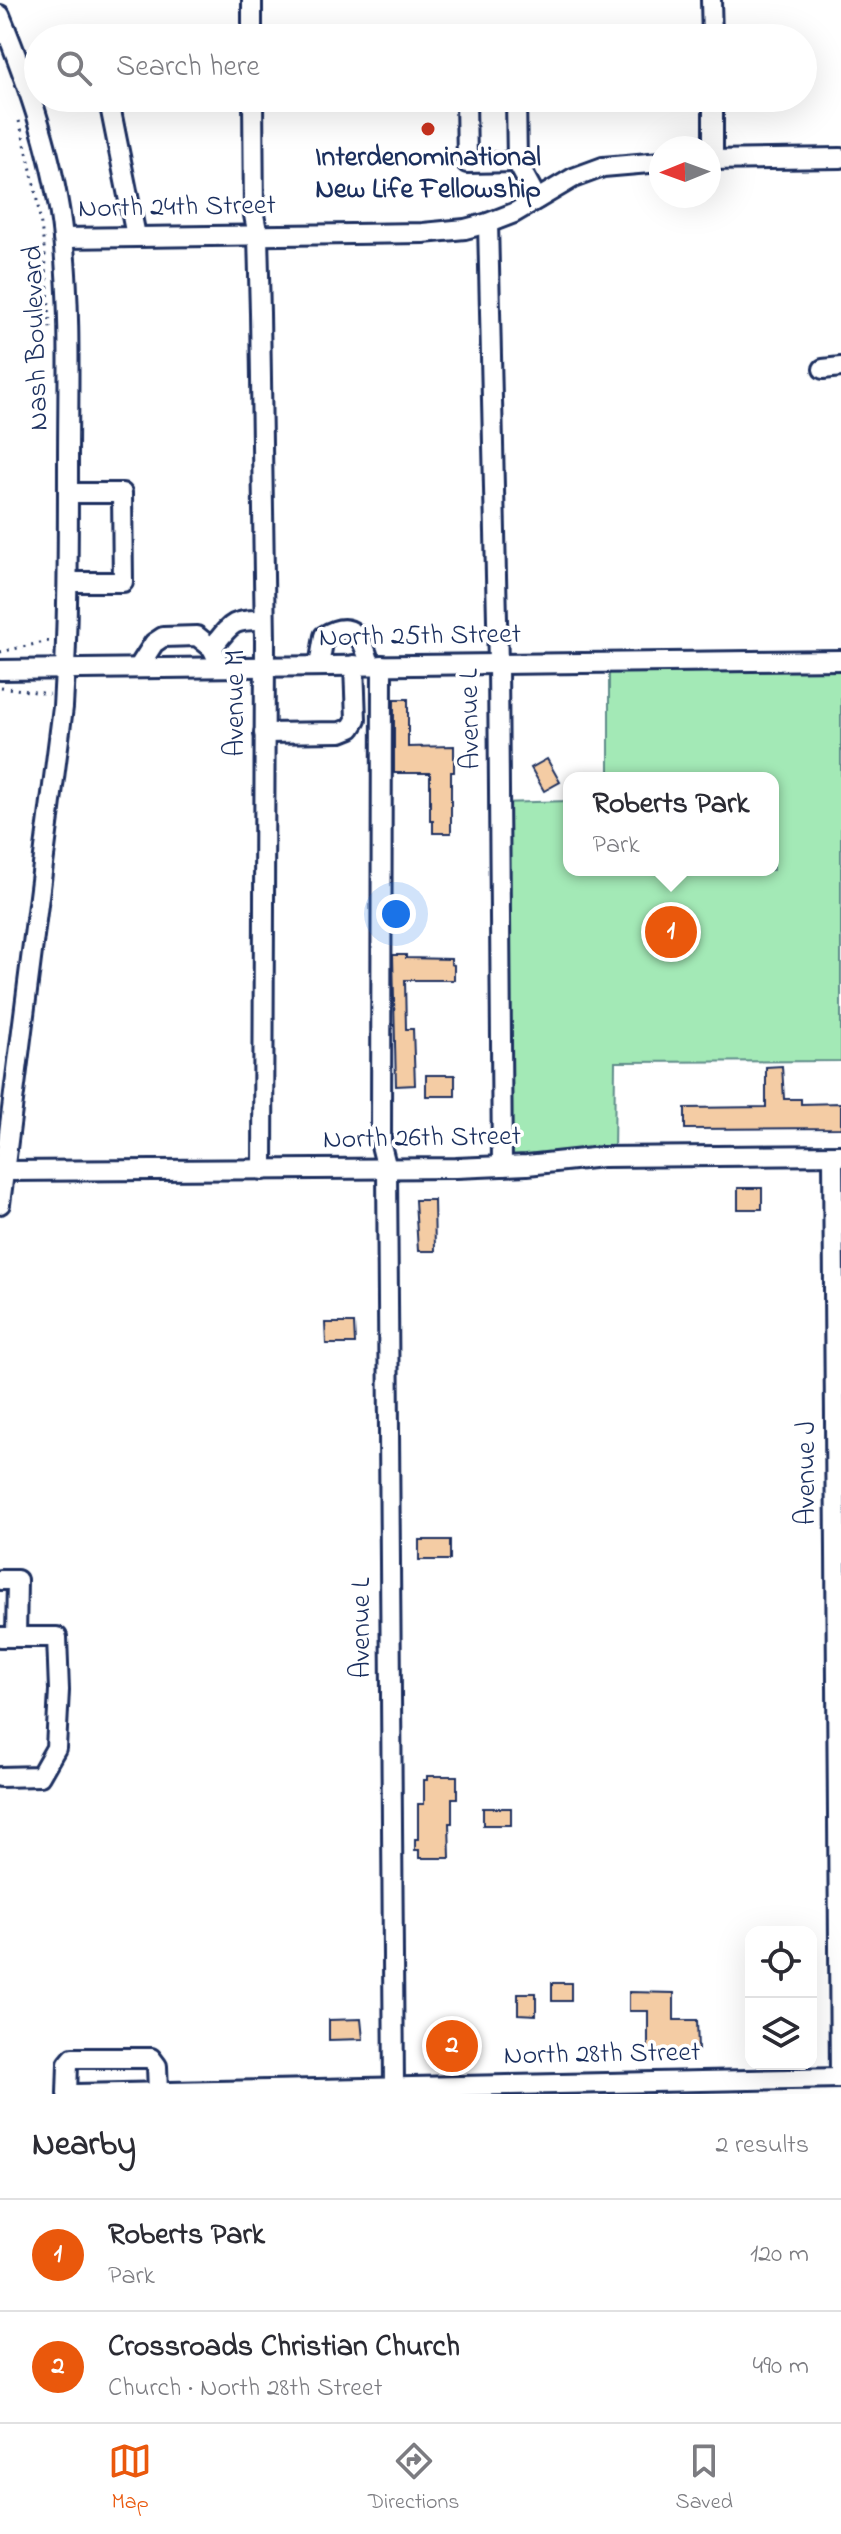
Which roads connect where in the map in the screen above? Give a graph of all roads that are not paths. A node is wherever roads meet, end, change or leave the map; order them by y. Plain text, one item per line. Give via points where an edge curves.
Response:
1 (252, 0) edge
2 (711, 0) edge
3 (0, 15) edge
4 (252, 24) edge
5 (712, 24) edge
6 (24, 61) edge
7 (38, 112) edge
8 (111, 112) edge
9 (253, 112) edge
10 (466, 112) edge
11 (516, 112) edge
12 (713, 112) edge
13 (712, 136) edge
14 (841, 158) edge
15 (721, 160) edge
16 (517, 162) junction
17 (649, 163) edge
18 (537, 199) junction
19 (488, 223) junction
20 (136, 236) junction
21 (258, 236) junction
22 (63, 238) junction
23 (68, 493) junction
24 (68, 582) junction
25 (263, 620) junction
26 (212, 648) junction
27 (841, 660) edge
28 (498, 664) junction
29 (369, 665) junction
30 (264, 666) junction
31 (319, 666) junction
32 (221, 667) junction
33 (138, 668) junction
34 (66, 669) junction
35 (0, 670) edge
36 (264, 733) junction
37 (837, 1156) edge
38 (502, 1166) junction
39 (387, 1169) junction
40 (263, 1170) junction
41 (4, 1171) junction
42 (0, 1204) edge
43 (0, 1580) edge
44 (8, 1637) edge
45 (0, 1777) edge
46 (840, 2078) edge
47 (394, 2087) junction
48 (733, 2087) edge
49 (620, 2088) edge
50 (503, 2090) edge
51 (158, 2092) edge
52 (182, 2093) edge
53 (67, 2094) edge
54 (75, 2094) edge
55 (93, 2094) edge
56 (123, 2094) edge

1 - 4 street
2 - 5 street
3 - 6 street, Nash Boulevard
7 - 22 street, Nash Boulevard
8 - 20 street
9 - 21 street, Avenue M
10 - 16 street via 467,163
11 - 16 street
12 - 13 street
14 - 15 street
16 - 18 street
17 - 18 street, North 24th Street via 603,167
18 - 19 street, North 24th Street
19 - 21 street, North 24th Street via 423,233
19 - 28 street, Avenue L
20 - 21 street, North 24th Street
20 - 22 street, North 24th Street
21 - 25 street, Avenue M
22 - 23 street, Nash Boulevard
23 - 24 street, Nash Boulevard
23 - 24 street via 122,493 123,582
24 - 34 street, Nash Boulevard
25 - 26 street via 231,623
25 - 30 street, Avenue M
26 - 32 street
26 - 33 street via 197,636 163,637
27 - 28 street, North 25th Street
28 - 29 street, North 25th Street
28 - 38 street, Avenue L
29 - 31 street, North 25th Street
29 - 31 street via 360,636 334,630 324,636
29 - 36 street via 351,728
29 - 39 street, Avenue L via 381,1145
30 - 31 street, North 25th Street
30 - 32 street, North 25th Street
30 - 36 street, Avenue M
32 - 33 street, North 25th Street
33 - 34 street, North 25th Street
34 - 35 street, North 25th Street
34 - 41 street, Nash Boulevard
36 - 40 street, Avenue M
37 - 38 street, North 26th Street via 602,1157
37 - 46 street, Avenue J
38 - 39 street, North 26th Street
39 - 40 street, North 26th Street
39 - 47 street, Avenue L
40 - 41 street, North 26th Street
41 - 42 street, Nash Boulevard
43 - 44 street via 17,1580
44 - 45 street via 57,1637 56,1748 40,1776
46 - 48 street, North 28th Street
47 - 50 street, North 28th Street
47 - 52 street, North 28th Street
48 - 49 street, North 28th Street
49 - 50 street, North 28th Street
51 - 52 street, North 28th Street
51 - 53 street via 157,2066 151,2058 73,2058
51 - 56 street, North 28th Street
54 - 55 street, North 28th Street
55 - 56 street, North 28th Street

